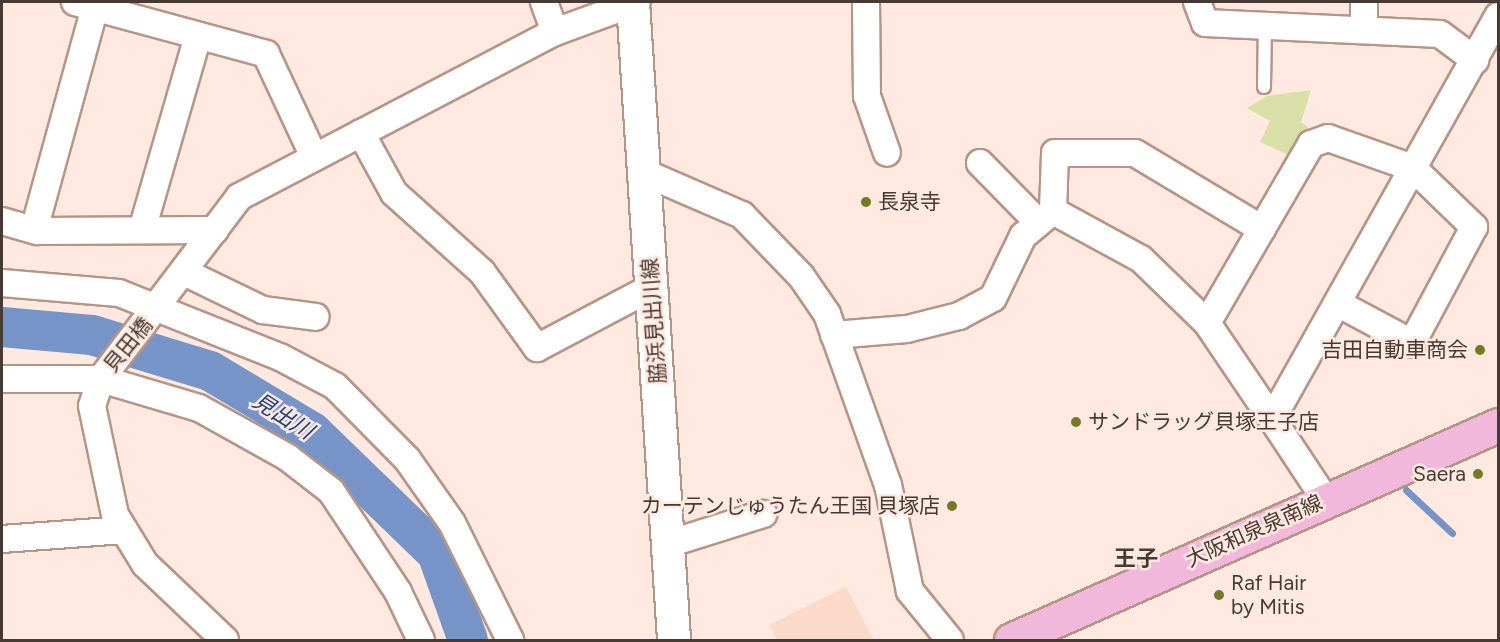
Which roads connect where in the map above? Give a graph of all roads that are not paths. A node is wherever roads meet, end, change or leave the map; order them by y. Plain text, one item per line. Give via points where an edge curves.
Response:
1 (544, 2) edge
2 (634, 2) edge
3 (866, 2) edge
4 (1197, 2) edge
5 (1364, 2) edge
6 (102, 6) edge
7 (1498, 16) edge
8 (1265, 24) junction
9 (1364, 27) junction
10 (555, 32) junction
11 (198, 36) junction
12 (1475, 60) junction
13 (1264, 87) dead end
14 (361, 133) junction
15 (887, 153) dead end
16 (314, 157) junction
17 (980, 163) dead end
18 (1413, 168) junction
19 (645, 173) junction
20 (1045, 216) junction
21 (2, 220) edge
22 (1262, 229) junction
23 (34, 230) junction
24 (142, 230) junction
25 (215, 230) junction
26 (184, 272) junction
27 (2, 283) edge
28 (652, 287) junction
29 (1339, 304) junction
30 (156, 310) junction
31 (316, 317) dead end
32 (1207, 323) junction
33 (834, 334) junction
34 (2, 373) edge
35 (57, 375) junction
36 (101, 379) junction
37 (2, 380) edge
38 (1272, 419) junction
39 (1498, 425) edge
40 (1325, 499) junction
41 (763, 514) dead end
42 (124, 530) junction
43 (2, 539) edge
44 (668, 544) junction
45 (225, 640) edge
46 (421, 640) edge
47 (510, 640) edge
48 (674, 640) edge
49 (950, 640) edge
50 (1011, 640) edge

1 - 10 street
2 - 10 street, 貝田橋
2 - 19 street, 脇浜見出川線
3 - 15 street via 867,96
4 - 8 street via 1205,23
5 - 9 street
6 - 11 street
6 - 23 street
7 - 12 street
8 - 9 street
8 - 13 lane
9 - 12 street via 1440,34
10 - 14 street, 貝田橋
11 - 16 street via 266,54
11 - 24 street
12 - 18 street
14 - 16 street, 貝田橋
14 - 28 street via 394,193 482,272 537,348
16 - 25 street, 貝田橋 via 239,196
17 - 20 street
18 - 22 street via 1328,138 1311,144
18 - 29 street
18 - 29 street via 1474,227 1412,343
19 - 28 street, 脇浜見出川線
19 - 33 street via 742,215 801,276
20 - 22 street via 1055,153 1135,153
20 - 32 street via 1141,259
20 - 33 street via 1023,236 993,298 959,316 907,329
21 - 23 street
22 - 32 street
23 - 24 street
24 - 25 street
25 - 26 street, 貝田橋
26 - 30 street, 貝田橋
26 - 31 street via 263,310
27 - 30 street via 119,293
28 - 44 street, 脇浜見出川線
29 - 38 street
30 - 36 street, 貝田橋
30 - 47 street via 280,357 335,386 375,422 452,523
32 - 38 street
33 - 49 street via 888,485 910,591
34 - 35 street
35 - 36 street
35 - 37 street
36 - 42 street via 92,406 115,515
36 - 46 street via 199,408 287,457 331,491 398,592
38 - 40 street
39 - 40 main road, 大阪和泉泉南線
40 - 50 main road, 大阪和泉泉南線
41 - 44 street
42 - 43 street
42 - 45 street via 145,564
44 - 48 street, 脇浜見出川線

